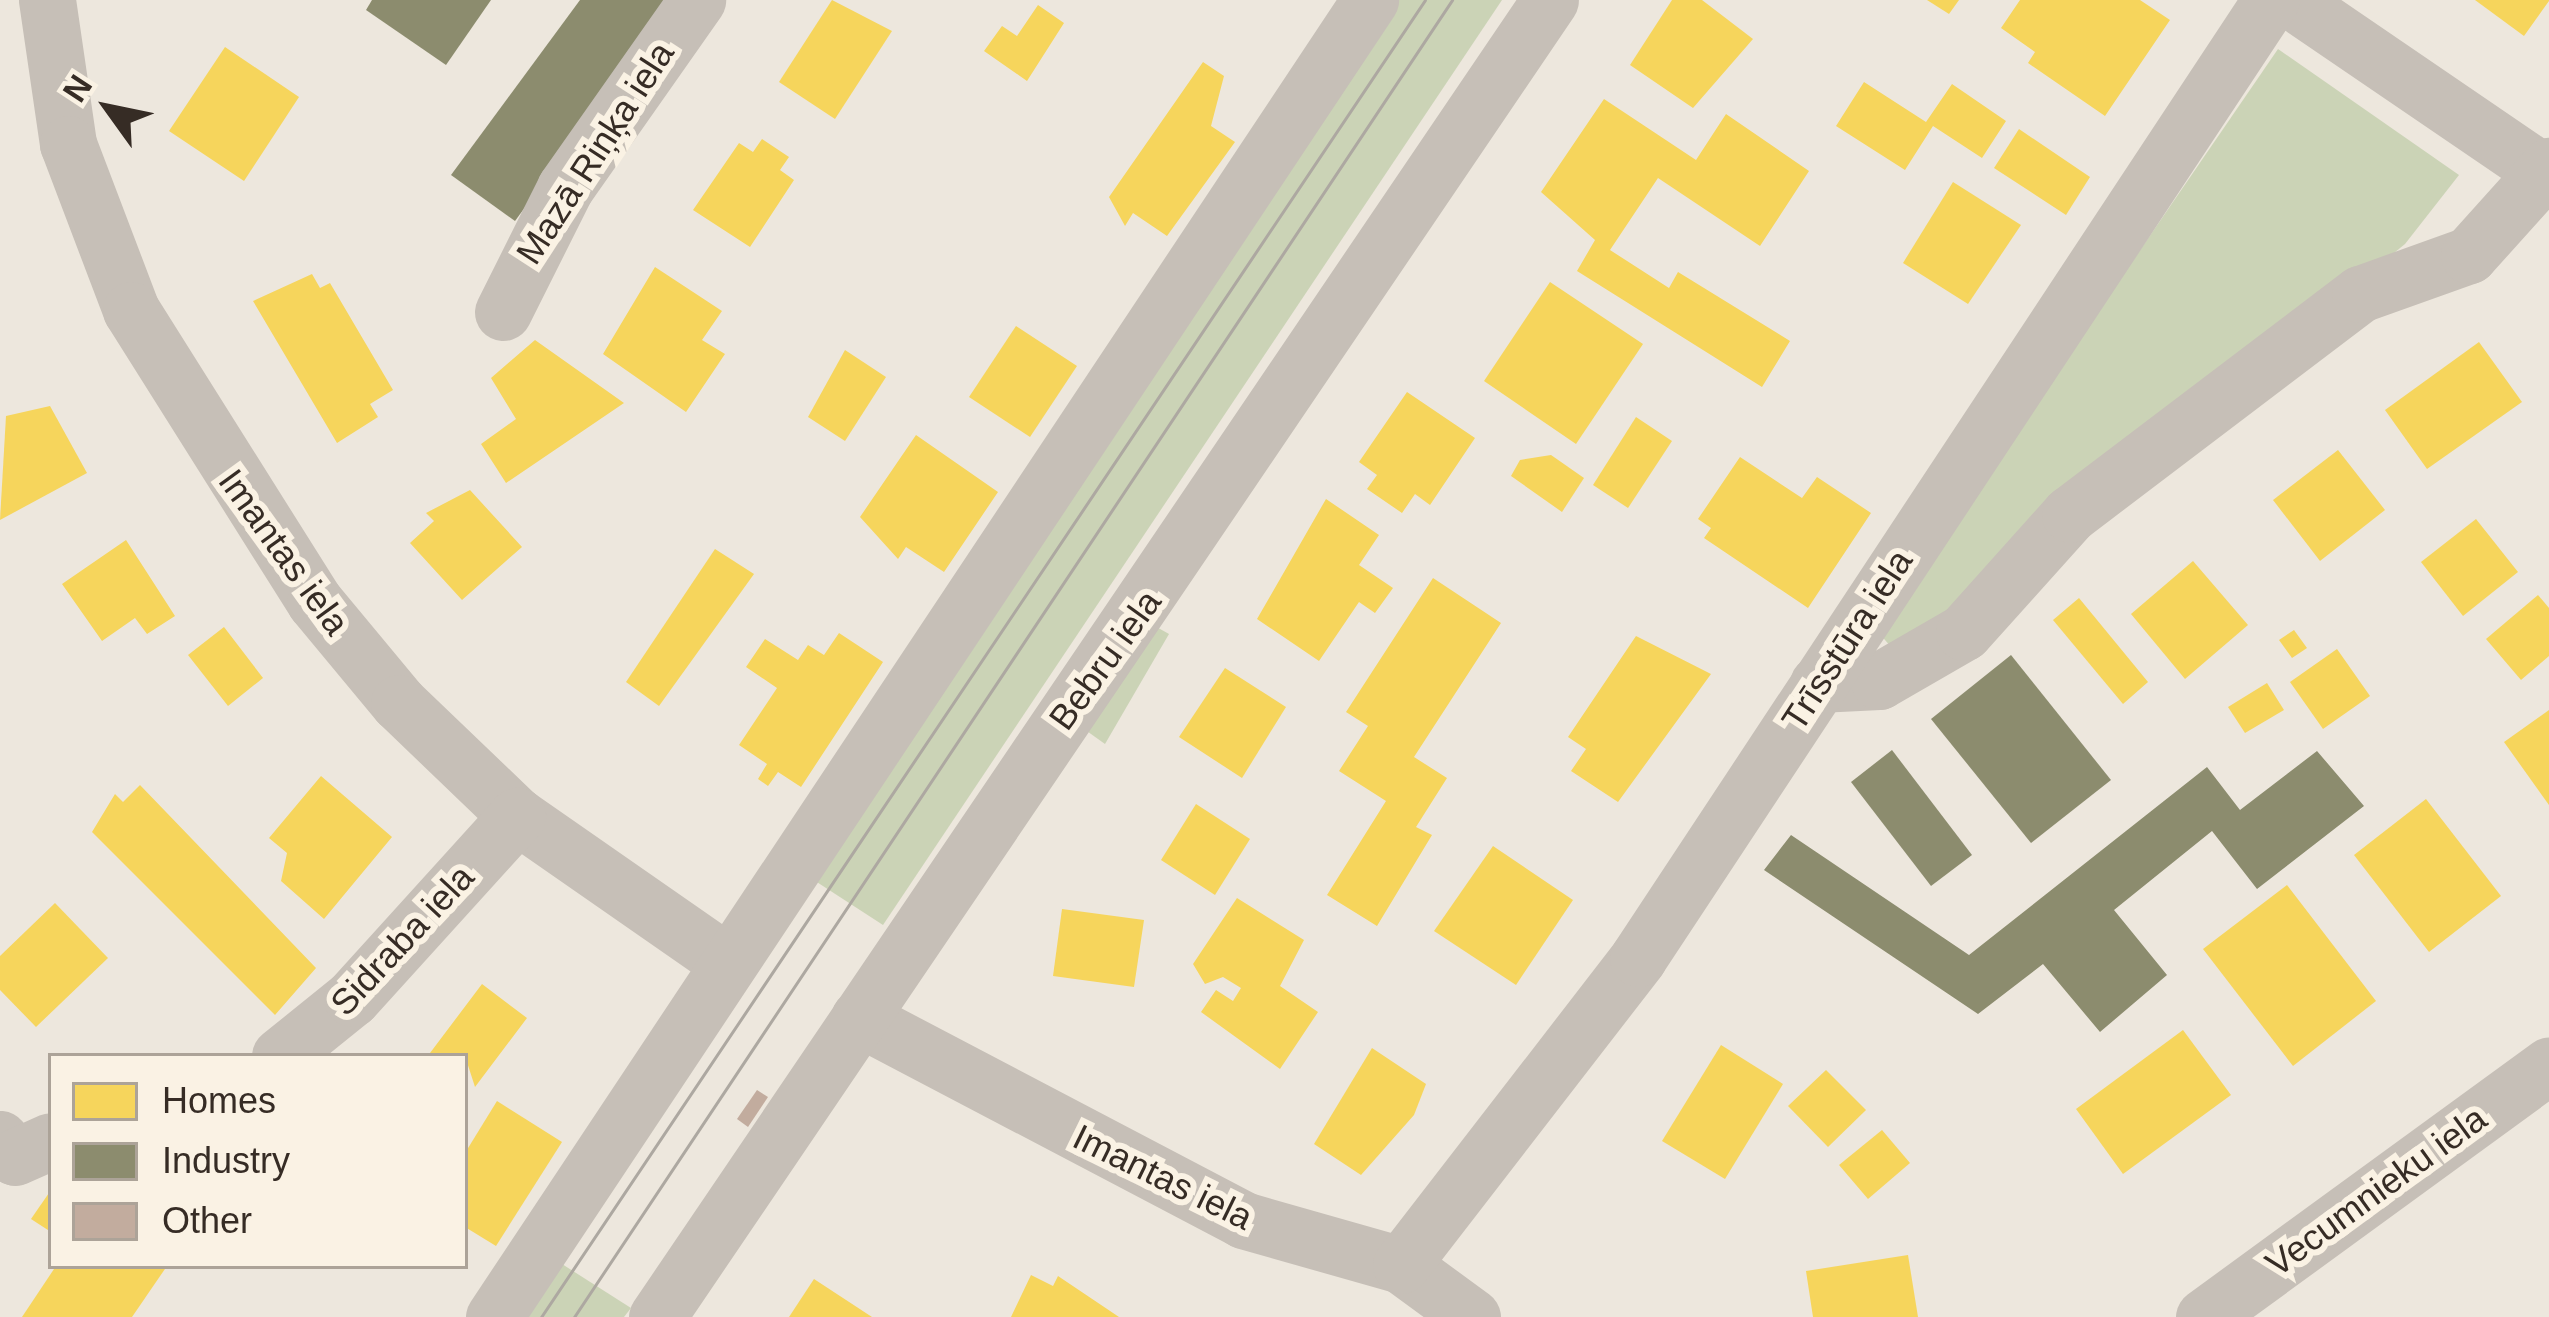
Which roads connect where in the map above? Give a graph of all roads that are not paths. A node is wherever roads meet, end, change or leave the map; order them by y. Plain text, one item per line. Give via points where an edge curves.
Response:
1 (47, 0) edge
2 (697, 0) edge
3 (1370, 0) edge
4 (1550, 0) edge
5 (2271, 0) edge
6 (2291, 0) edge
7 (2547, 171) edge
8 (503, 312) dead end
9 (1818, 684) junction
10 (517, 816) junction
11 (728, 962) junction
12 (859, 1018) junction
13 (284, 1053) edge
14 (2549, 1065) edge
15 (1402, 1265) junction
16 (494, 1317) edge
17 (657, 1317) edge
18 (1472, 1317) edge
19 (2204, 1317) edge

1 - 10 street, Imantas iela via 68,145 131,310 197,425 315,602 398,703
2 - 8 street, Mazā Riņķa iela via 519,262
3 - 11 street
4 - 12 street, Bebru iela
5 - 9 street, Trīsstūra iela
6 - 7 street
7 - 9 street via 2469,255 2360,294 2070,514 1964,632 1880,681
9 - 15 street, Trīsstūra iela via 1638,958
10 - 11 street, Imantas iela
10 - 13 street, Sidraba iela via 352,998
11 - 16 street
12 - 15 street, Imantas iela via 1244,1220
12 - 17 street, Bebru iela
14 - 19 street, Vecumnieku iela
15 - 18 street, Imantas iela

